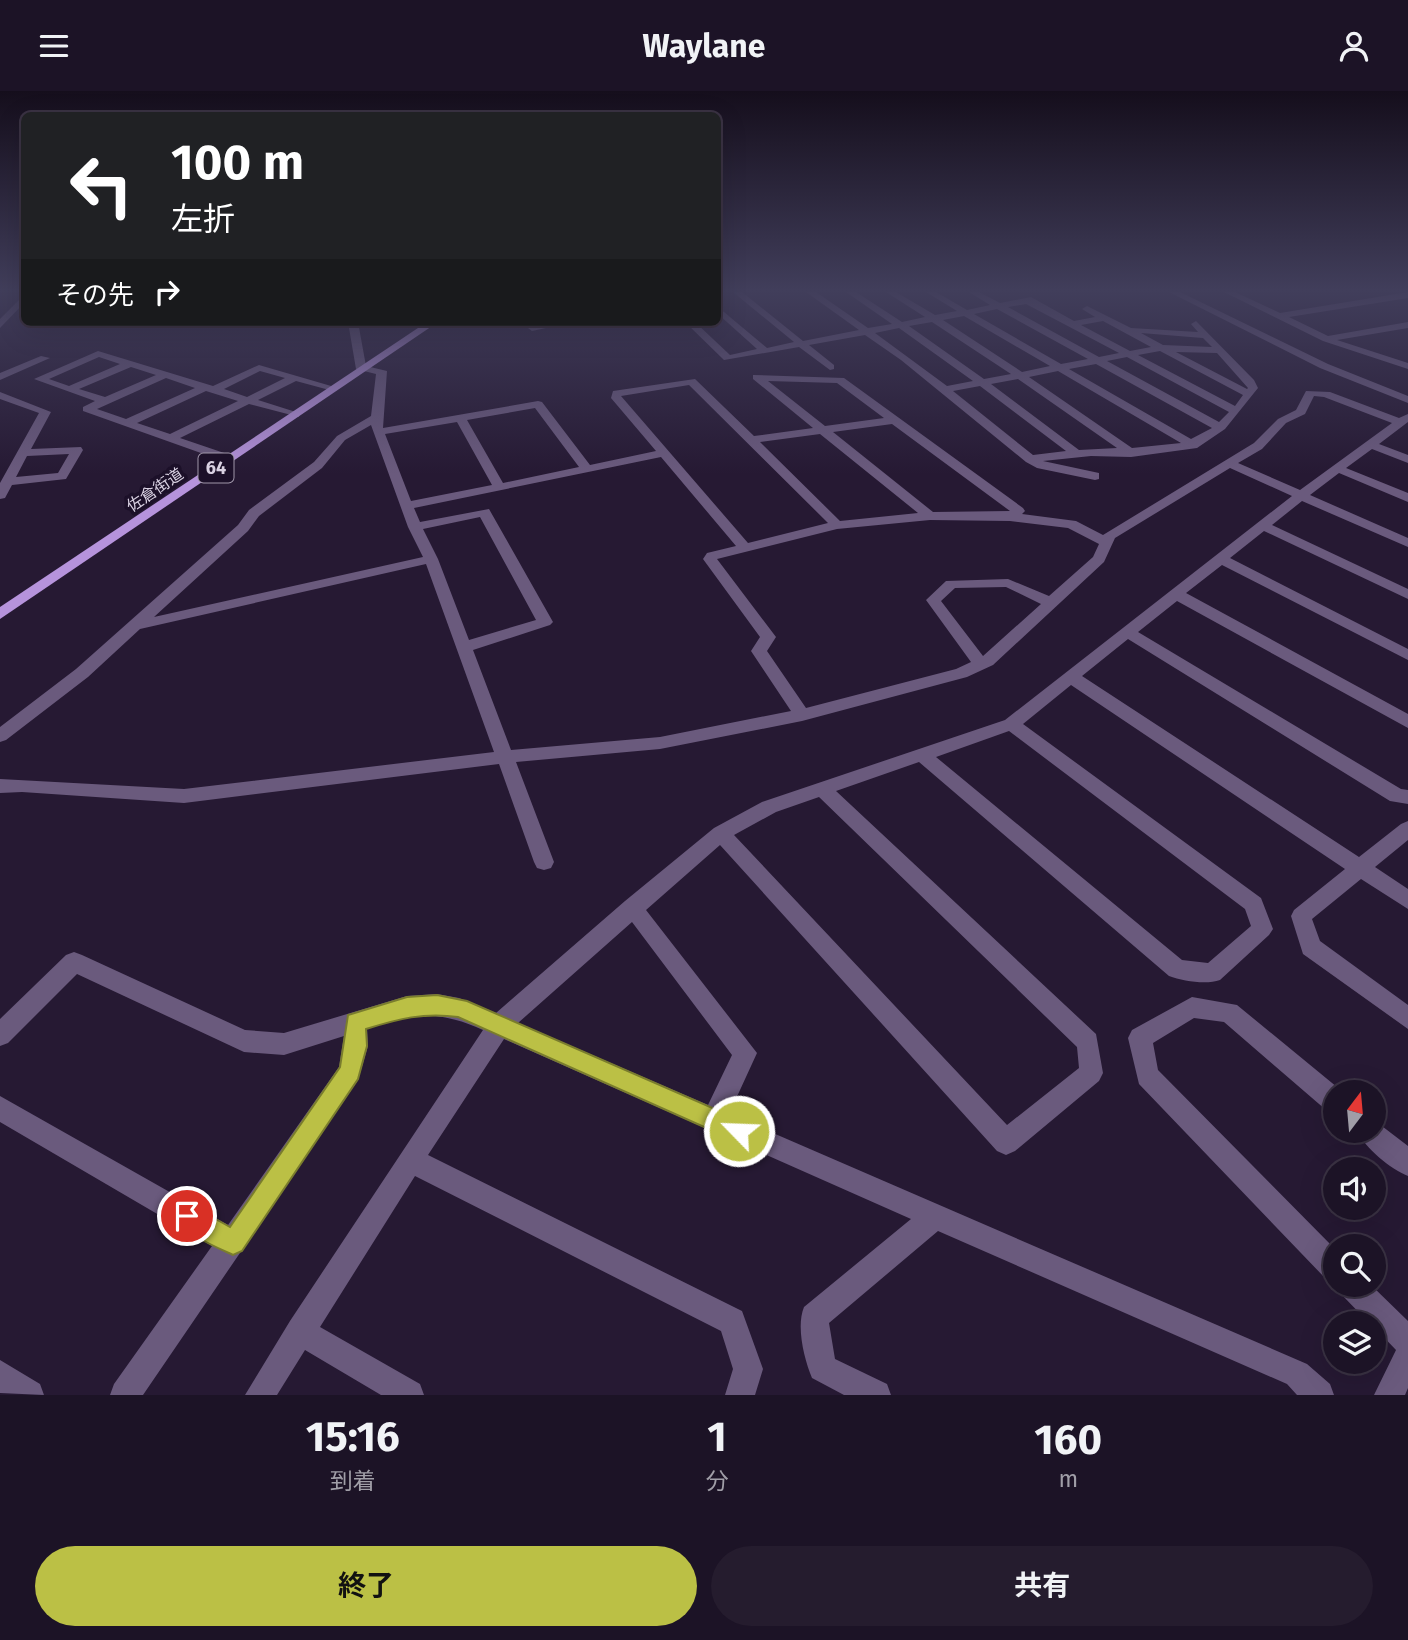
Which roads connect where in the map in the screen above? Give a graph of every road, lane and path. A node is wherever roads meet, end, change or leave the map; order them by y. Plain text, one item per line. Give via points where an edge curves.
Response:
1 (359, 353) edge
2 (386, 353) edge
3 (723, 353) edge
4 (755, 353) edge
5 (813, 353) edge
6 (898, 353) edge
7 (935, 353) edge
8 (989, 353) edge
9 (1036, 353) edge
10 (1081, 353) edge
11 (1127, 353) joint
12 (1169, 353) edge
13 (1223, 353) edge
14 (1297, 353) edge
15 (1370, 353) edge
16 (916, 356) dead end
17 (45, 358) dead end
18 (905, 358) junction
19 (1096, 361) junction
20 (131, 364) junction
21 (1406, 364) edge
22 (830, 367) dead end
23 (361, 369) junction
24 (1062, 369) junction
25 (165, 375) junction
26 (1023, 376) junction
27 (0, 377) edge
28 (294, 378) junction
29 (984, 383) junction
30 (209, 388) junction
31 (333, 388) junction
32 (69, 389) junction
33 (944, 390) junction
34 (1249, 394) junction
35 (0, 395) edge
36 (247, 400) junction
37 (1408, 400) edge
38 (105, 401) junction
39 (1234, 411) junction
40 (295, 415) junction
41 (460, 417) junction
42 (894, 420) junction
43 (1403, 420) edge
44 (128, 422) junction
45 (377, 425) junction
46 (1219, 427) junction
47 (823, 428) junction
48 (170, 438) junction
49 (751, 440) junction
50 (1369, 444) junction
51 (1193, 445) junction
52 (23, 453) junction
53 (664, 453) junction
54 (1132, 453) junction
55 (1077, 454) junction
56 (229, 459) junction
57 (1030, 459) junction
58 (1408, 459) edge
59 (1228, 463) junction
60 (1338, 468) junction
61 (587, 469) junction
62 (1095, 475) dead end
63 (7, 482) junction
64 (499, 487) junction
65 (0, 495) edge
66 (1301, 495) junction
67 (1408, 498) edge
68 (407, 506) junction
69 (930, 516) junction
70 (1010, 517) junction
71 (836, 525) junction
72 (1264, 526) junction
73 (415, 527) junction
74 (1106, 542) junction
75 (1408, 543) edge
76 (744, 547) junction
77 (431, 559) junction
78 (1222, 559) junction
79 (1176, 594) junction
80 (1408, 595) edge
81 (1050, 603) junction
82 (0, 614) edge
83 (137, 625) junction
84 (1127, 632) junction
85 (465, 647) junction
86 (1408, 655) edge
87 (981, 664) junction
88 (1071, 677) junction
89 (802, 715) junction
90 (1408, 722) edge
91 (1011, 724) junction
92 (0, 736) edge
93 (923, 756) junction
94 (504, 757) junction
95 (0, 786) edge
96 (822, 789) junction
97 (1408, 797) edge
98 (1408, 829) edge
99 (720, 833) junction
100 (544, 862) dead end
101 (1360, 867) junction
102 (1408, 900) edge
103 (632, 907) junction
104 (1408, 1019) edge
105 (355, 1022) junction
106 (501, 1024) junction
107 (0, 1035) edge
108 (1323, 1091) edge
109 (0, 1108) edge
110 (715, 1120) junction
111 (1384, 1143) edge
112 (411, 1160) junction
113 (1408, 1163) edge
114 (935, 1216) junction
115 (233, 1243) junction
116 (1323, 1256) edge
117 (1364, 1297) edge
118 (300, 1331) junction
119 (1408, 1342) edge
120 (1408, 1356) edge
121 (0, 1375) edge
122 (29, 1395) edge
123 (125, 1395) edge
124 (260, 1395) edge
125 (410, 1395) edge
126 (740, 1395) edge
127 (876, 1395) edge
128 (1319, 1395) edge
129 (1389, 1395) edge

1 - 23 street
2 - 23 main road, 佐倉街道 / 64
3 - 4 street via 728,358
5 - 22 street
6 - 18 street
7 - 29 street
8 - 26 street
9 - 24 street
10 - 19 street
11 - 19 street
11 - 39 street
12 - 34 street
13 - 34 street via 1250,382
14 - 37 street
15 - 21 street
16 - 18 street
17 - 27 street
18 - 33 street
19 - 24 street
19 - 46 street
20 - 25 street
20 - 32 street
20 - 32 street via 98,354 38,379
23 - 31 main road, 佐倉街道 / 64
23 - 45 street via 382,371
24 - 26 street
24 - 51 street
25 - 30 street
25 - 38 street
26 - 29 street
26 - 54 street
28 - 30 street via 259,368
28 - 31 street
28 - 36 street
29 - 33 street
29 - 55 street
30 - 36 street
30 - 44 street
31 - 40 main road, 佐倉街道 / 64
32 - 38 street
33 - 57 street
34 - 39 street
35 - 52 street via 45,412
36 - 40 street
36 - 48 street
38 - 44 street via 87,409
39 - 46 street
40 - 56 main road, 佐倉街道 / 64
41 - 45 street
41 - 61 street via 538,404
41 - 64 street
42 - 47 street
42 - 47 street via 840,380 757,377
42 - 70 street via 1018,511
43 - 50 street
43 - 59 street via 1326,394 1310,393 1301,412 1282,421 1258,446
44 - 48 street
45 - 68 street
45 - 83 street via 341,438 318,464 254,513
46 - 51 street
47 - 49 street
47 - 69 street
48 - 56 street
49 - 53 street via 691,381 617,393
49 - 71 street
50 - 58 street
50 - 60 street
51 - 54 street
52 - 63 street
52 - 63 street via 77,450 62,476
53 - 61 street
53 - 76 street
54 - 55 street
55 - 57 street
56 - 82 main road, 佐倉街道 / 64
57 - 62 street
59 - 66 street
59 - 74 street
60 - 66 street
60 - 67 street
61 - 64 street
63 - 65 street
64 - 68 street
66 - 72 street
66 - 75 street
68 - 73 street
69 - 70 street
69 - 71 street
70 - 74 street via 1070,524
71 - 76 street
72 - 78 street
72 - 80 street
73 - 77 street
73 - 85 street via 484,512 545,622
74 - 81 street via 1099,559
76 - 89 street via 710,559 768,636 759,651
77 - 83 street
77 - 85 street
78 - 79 street
78 - 86 street
79 - 84 street
79 - 90 street
81 - 87 street
81 - 87 street via 1008,583 951,584 933,600
83 - 92 street
84 - 88 street
84 - 97 street via 1397,796
85 - 94 street
87 - 89 street
88 - 91 street
88 - 101 street
89 - 94 street via 660,743
91 - 93 street
91 - 93 street via 1254,904 1262,929 1212,973 1177,969
93 - 96 street
94 - 95 street via 184,796
94 - 100 street
96 - 99 street via 769,807
96 - 99 street via 1088,1042 1091,1073 1006,1142
98 - 101 street
99 - 103 street
101 - 102 street
101 - 104 street via 1301,916 1304,926 1311,947
103 - 106 street
103 - 110 street via 744,1053
105 - 106 street via 407,1006 437,1004
105 - 107 street via 284,1044 244,1041 74,962
105 - 115 street via 350,1072
106 - 110 street
106 - 112 street
108 - 116 street via 1229,1012 1192,1007 1140,1038 1147,1076
109 - 115 street
110 - 114 street
111 - 113 street
112 - 118 street
112 - 126 street via 732,1321 748,1369
114 - 127 street via 814,1317 822,1368
114 - 128 street via 1297,1374
115 - 123 street
117 - 119 street
118 - 124 street
118 - 125 street
120 - 129 street
121 - 122 street

